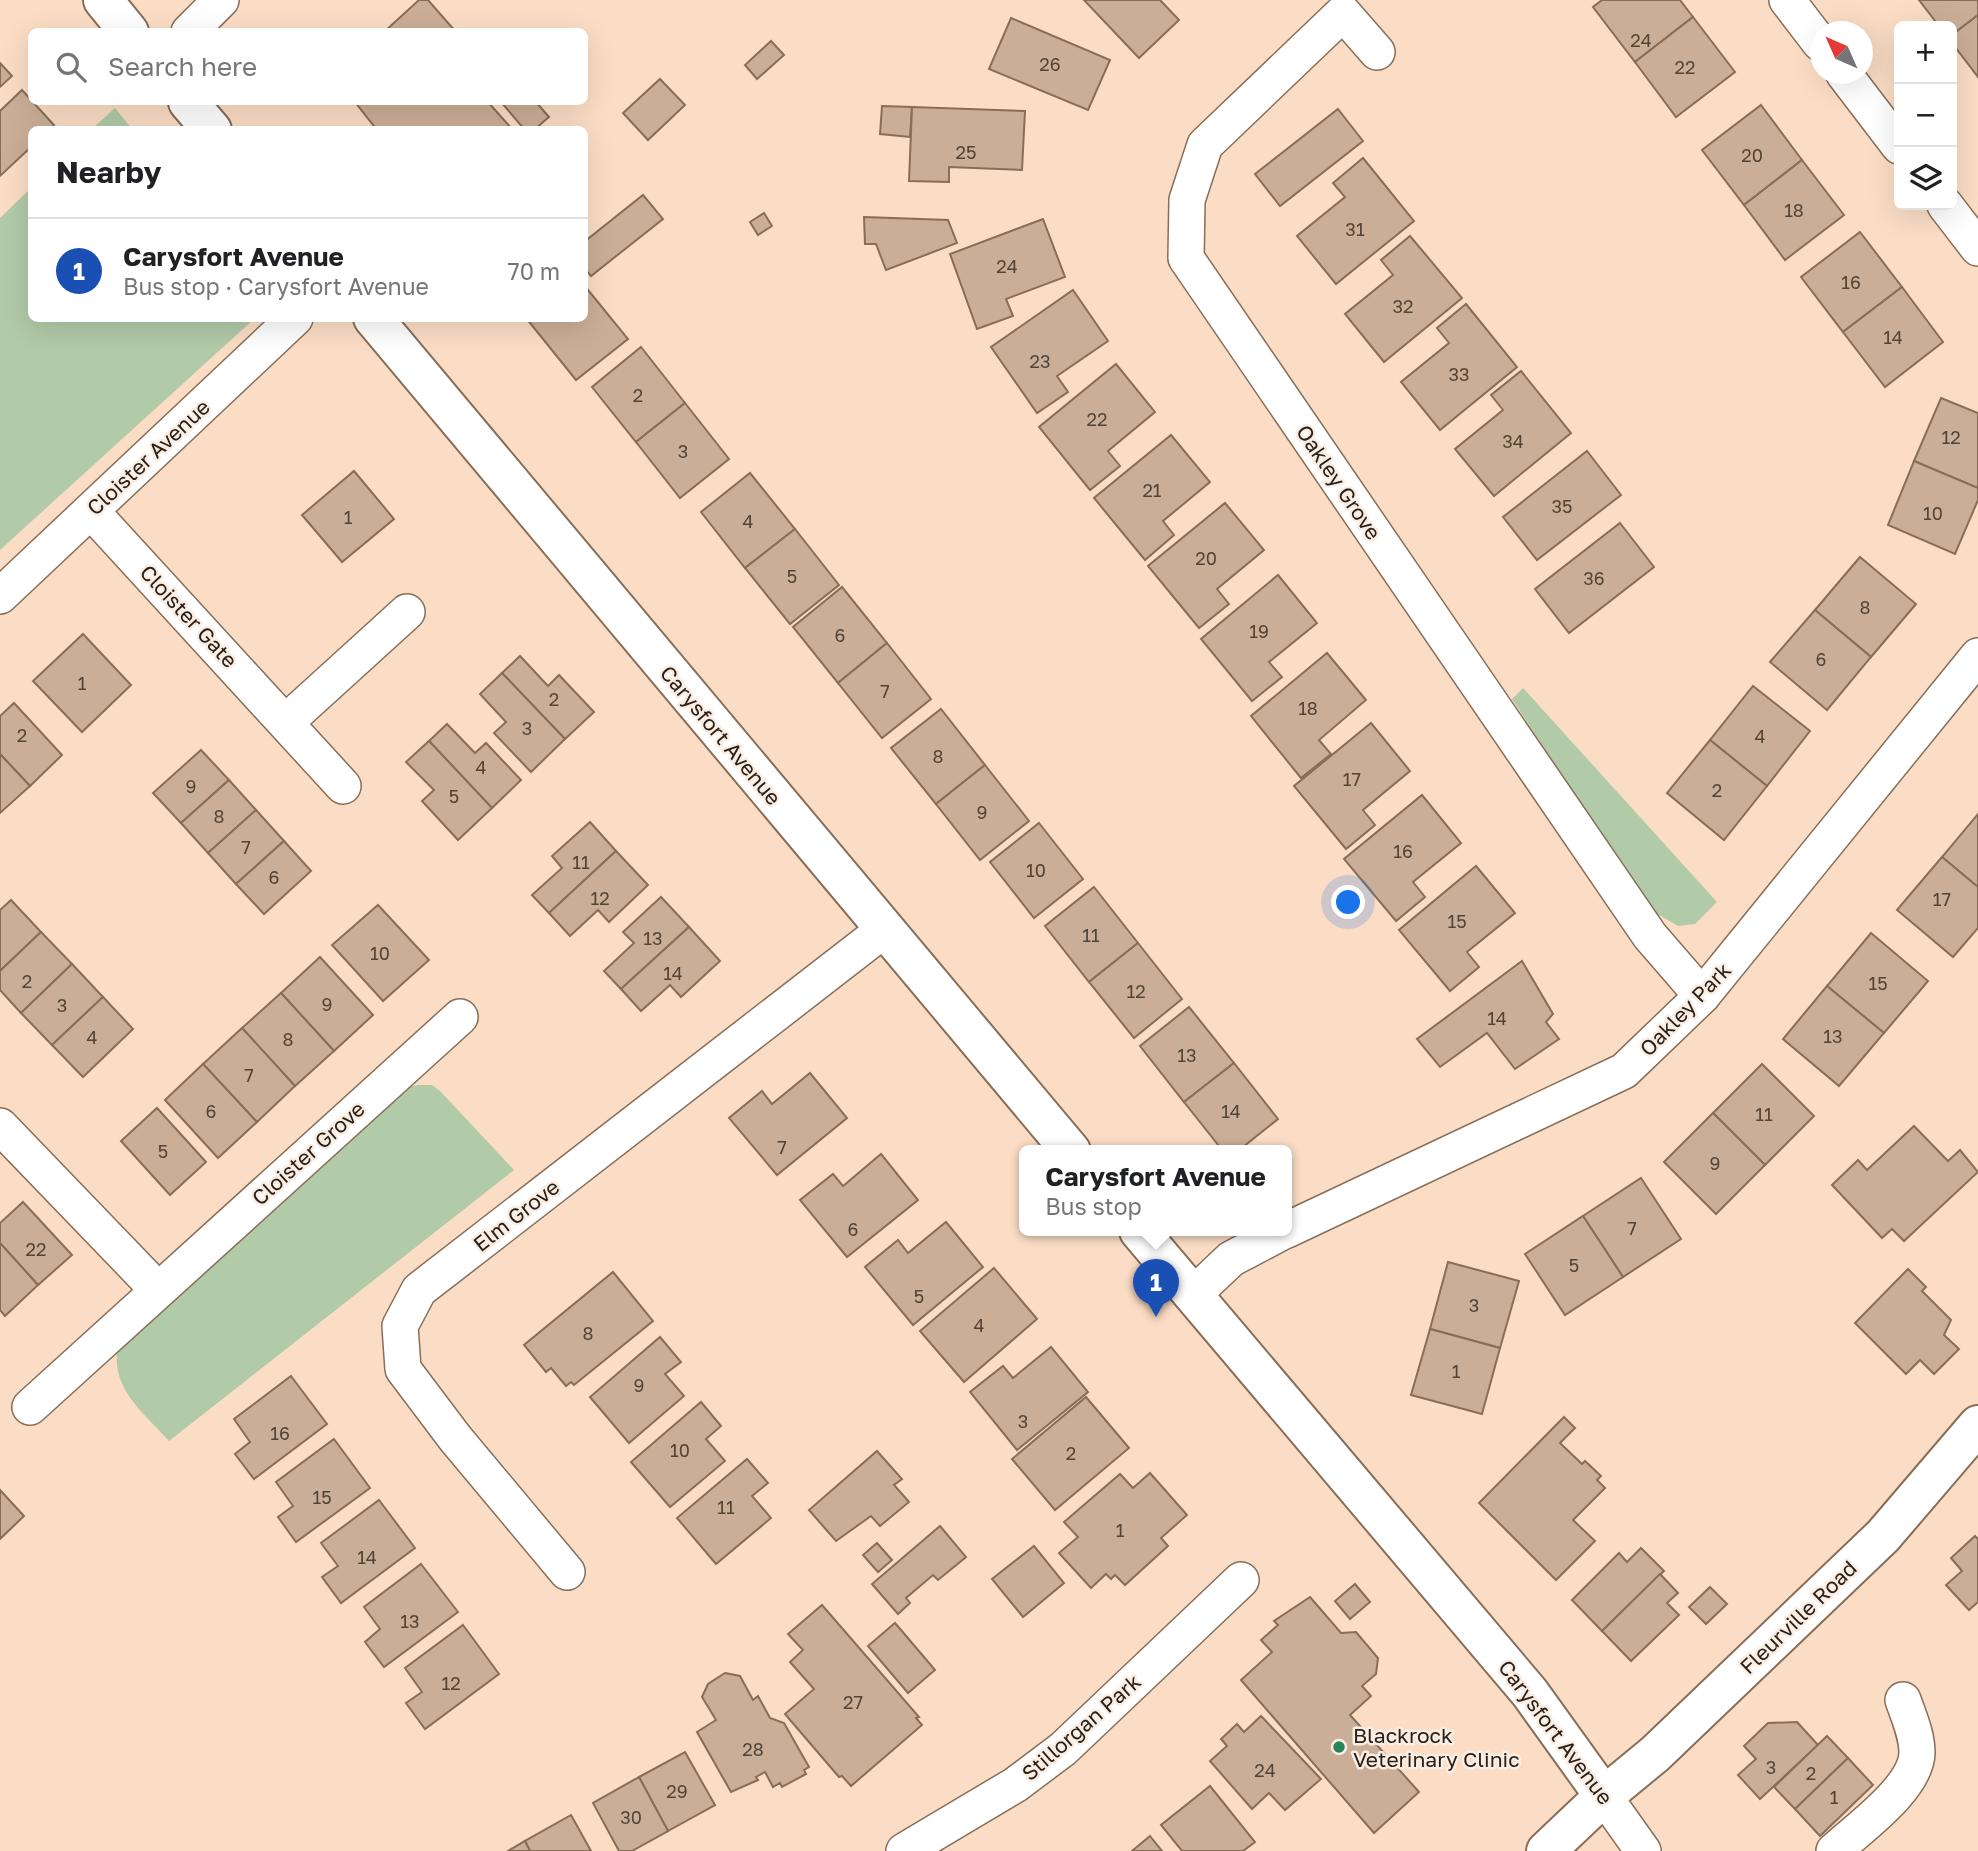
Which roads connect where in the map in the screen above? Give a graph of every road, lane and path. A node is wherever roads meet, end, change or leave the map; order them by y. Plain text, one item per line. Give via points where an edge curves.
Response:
1 (103, 0) edge
2 (221, 0) edge
3 (1787, 0) edge
4 (126, 28) edge
5 (193, 28) edge
6 (1810, 29) edge
7 (1377, 52) dead end
8 (1852, 84) edge
9 (191, 105) edge
10 (209, 126) edge
11 (1894, 139) edge
12 (1949, 210) edge
13 (1978, 248) edge
14 (291, 322) edge
15 (376, 322) edge
16 (91, 511) junction
17 (0, 596) edge
18 (407, 612) dead end
19 (1978, 656) edge
20 (286, 722) junction
21 (343, 786) dead end
22 (885, 929) junction
23 (1702, 996) junction
24 (460, 1017) dead end
25 (0, 1126) edge
26 (1066, 1145) edge
27 (1292, 1228) edge
28 (1143, 1236) edge
29 (1276, 1236) edge
30 (157, 1289) junction
31 (1193, 1296) junction
32 (30, 1407) dead end
33 (1978, 1425) edge
34 (567, 1572) dead end
35 (1241, 1580) dead end
36 (1903, 1700) dead end
37 (1604, 1796) junction
38 (904, 1851) edge
39 (1546, 1851) edge
40 (1643, 1851) edge
41 (1834, 1851) edge

1 - 4 main road
2 - 5 street
3 - 6 street
7 - 23 street, Oakley Grove via 1343,12 1205,145 1187,200 1185,258 1650,936
8 - 11 street
9 - 10 main road
12 - 13 street
14 - 16 street, Cloister Avenue
15 - 22 main road, Carysfort Avenue
16 - 17 street, Cloister Avenue
16 - 20 street, Cloister Gate
18 - 20 street
19 - 23 street, Oakley Park
20 - 21 street, Cloister Gate
22 - 26 main road, Carysfort Avenue
22 - 34 street, Elm Grove via 419,1290 400,1326 403,1369
23 - 27 street, Oakley Park via 1624,1071
24 - 30 street, Cloister Grove
25 - 30 street
28 - 31 main road, Carysfort Avenue
29 - 31 street, Oakley Park via 1231,1259
30 - 32 street, Cloister Grove
31 - 37 main road, Carysfort Avenue via 1545,1712
33 - 37 main road, Fleurville Road via 1883,1536 1655,1754
35 - 38 street, Stillorgan Park via 1063,1749 1015,1785
36 - 41 street via 1914,1728 1917,1755 1907,1783
37 - 39 main road
37 - 40 street, Carysfort Avenue

